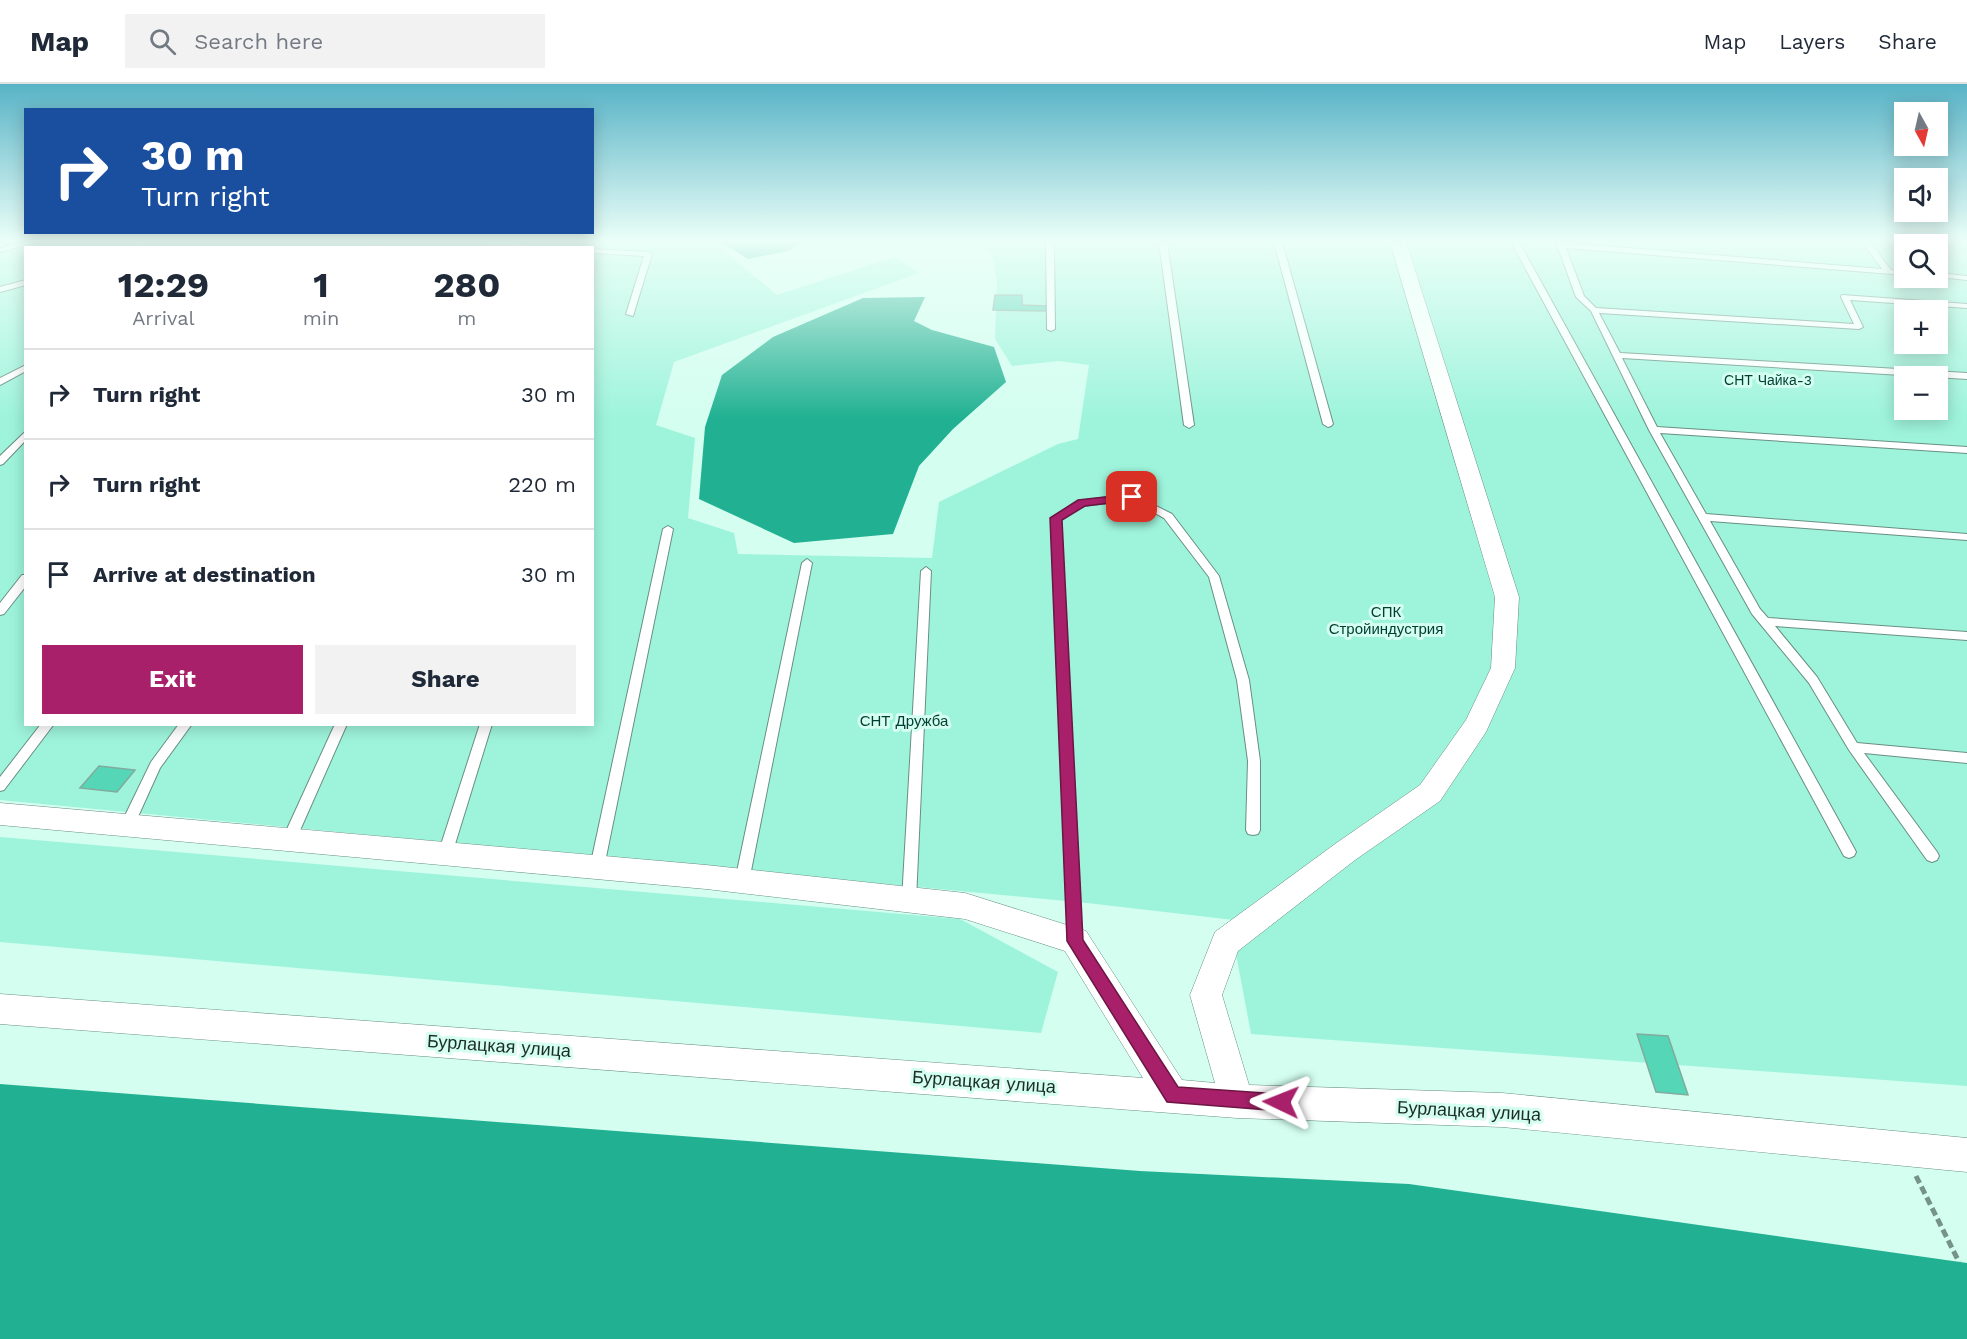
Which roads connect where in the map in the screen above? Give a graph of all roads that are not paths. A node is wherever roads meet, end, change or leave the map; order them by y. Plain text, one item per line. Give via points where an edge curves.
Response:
1 (634, 301) edge
2 (1051, 301) edge
3 (1172, 301) edge
4 (1294, 301) edge
5 (1416, 301) edge
6 (1547, 301) edge
7 (1584, 301) edge
8 (1847, 301) edge
9 (1893, 301) edge
10 (1967, 306) edge
11 (1594, 310) junction
12 (630, 314) dead end
13 (1051, 329) dead end
14 (1617, 355) junction
15 (24, 368) edge
16 (1967, 376) edge
17 (0, 382) edge
18 (1328, 424) dead end
19 (1190, 425) dead end
20 (1654, 430) junction
21 (24, 436) edge
22 (1967, 450) edge
23 (0, 462) edge
24 (1702, 517) junction
25 (668, 529) dead end
26 (1967, 537) edge
27 (807, 563) dead end
28 (926, 571) dead end
29 (24, 581) edge
30 (0, 611) edge
31 (1768, 622) junction
32 (1967, 636) edge
33 (46, 726) edge
34 (184, 726) edge
35 (339, 726) edge
36 (485, 726) edge
37 (1853, 747) junction
38 (1967, 758) edge
39 (0, 786) edge
40 (0, 814) edge
41 (127, 826) junction
42 (1253, 830) dead end
43 (289, 840) junction
44 (1849, 852) dead end
45 (445, 854) junction
46 (1932, 856) dead end
47 (597, 867) junction
48 (742, 881) junction
49 (909, 900) junction
50 (1075, 941) junction
51 (0, 1009) edge
52 (1173, 1096) junction
53 (1237, 1101) junction
54 (1967, 1155) edge

1 - 12 lane
2 - 13 lane
3 - 19 lane
4 - 18 lane
5 - 53 street via 1507,597 1503,668 1477,725 1430,794 1226,942 1206,995
6 - 44 lane
7 - 11 lane
8 - 11 lane via 1859,327
9 - 10 lane
11 - 14 lane
14 - 16 lane
14 - 20 lane
15 - 17 lane
20 - 22 lane
20 - 24 lane
21 - 23 lane
24 - 26 lane
24 - 31 lane via 1756,611
25 - 47 lane
27 - 48 lane
28 - 49 lane
29 - 30 lane
31 - 32 lane
31 - 37 lane via 1813,680
33 - 39 lane
34 - 41 lane via 155,765
35 - 43 lane
36 - 45 lane
37 - 38 lane
37 - 46 lane
40 - 41 street
41 - 43 street
42 - 50 lane via 1254,761 1243,680 1214,576 1168,516 1132,497 1082,503 1056,518
43 - 45 street
45 - 47 street
47 - 48 street
48 - 49 street
49 - 50 street via 965,906
50 - 52 street
51 - 52 street, Бурлацкая улица
52 - 53 street, Бурлацкая улица
53 - 54 street, Бурлацкая улица via 1502,1110

